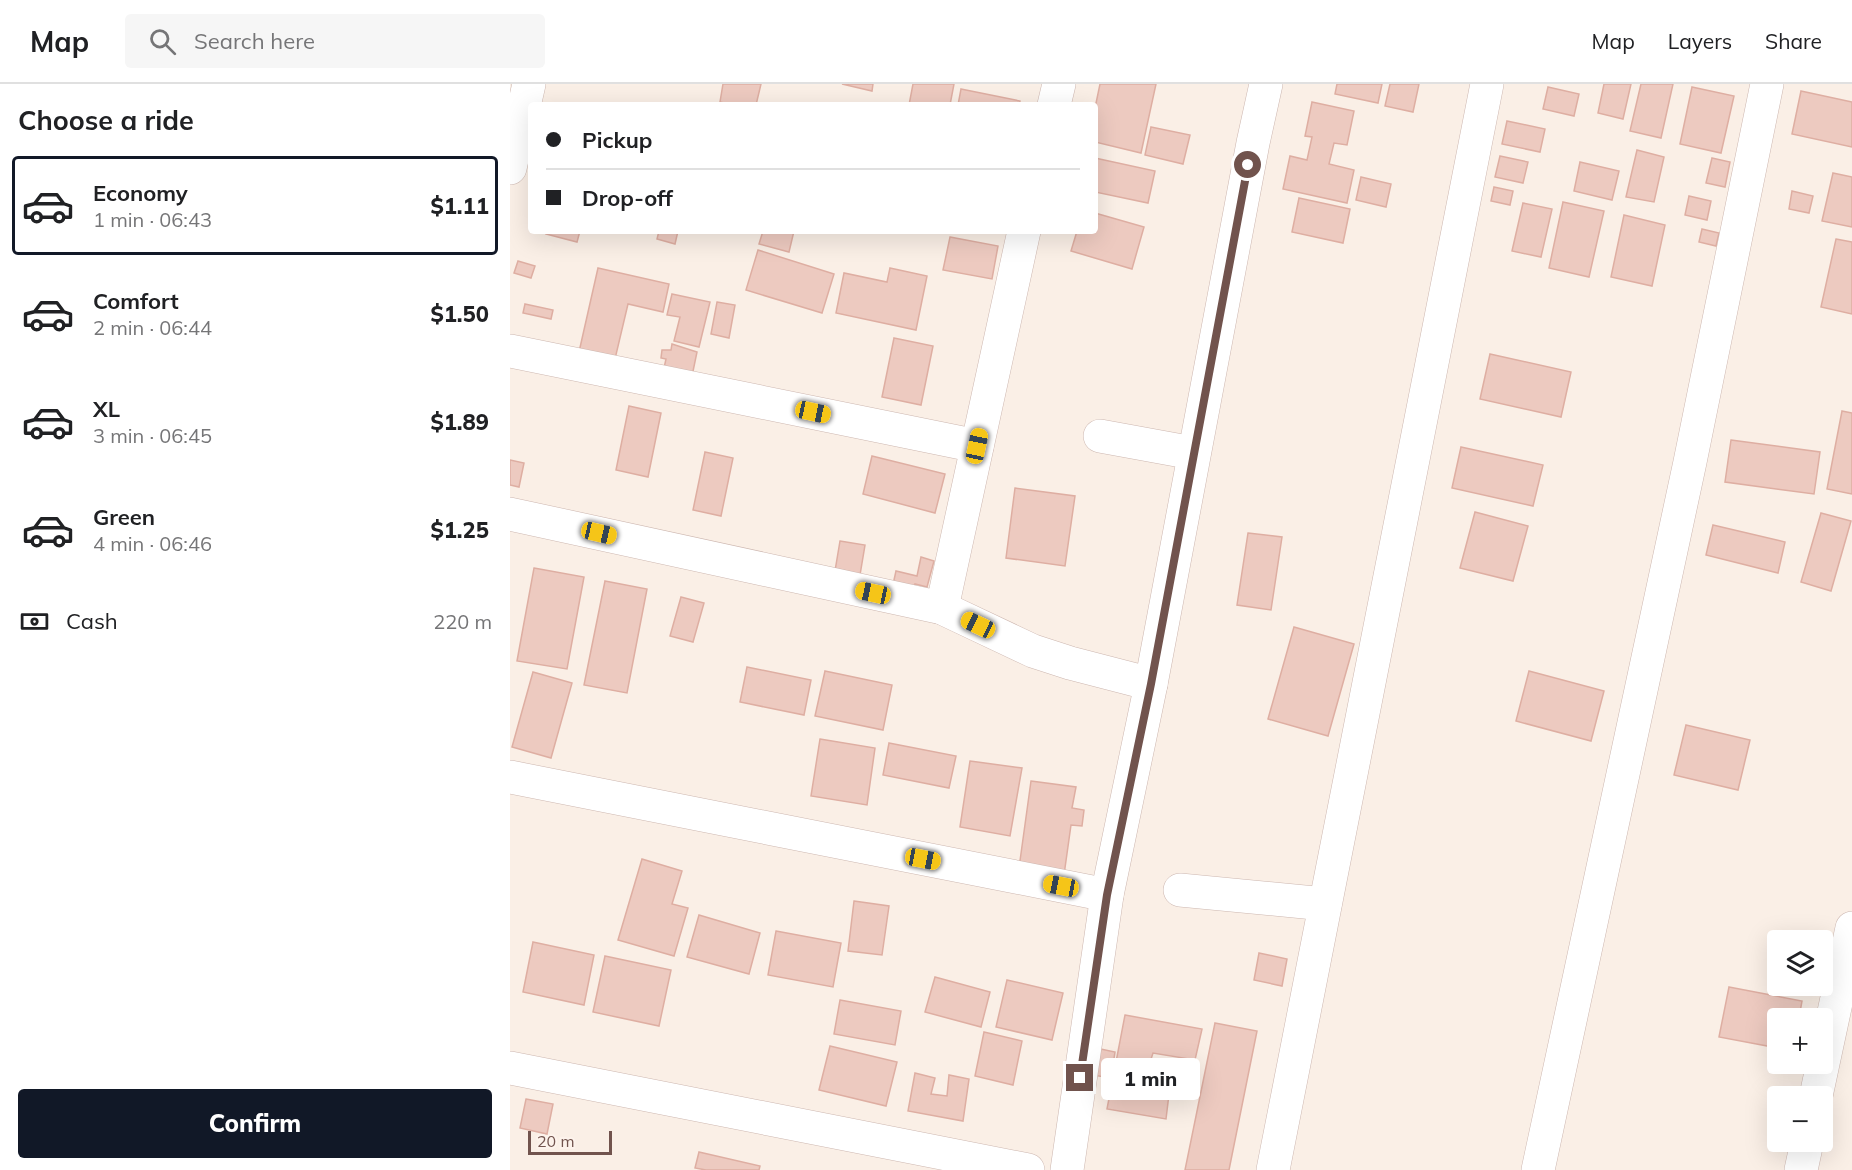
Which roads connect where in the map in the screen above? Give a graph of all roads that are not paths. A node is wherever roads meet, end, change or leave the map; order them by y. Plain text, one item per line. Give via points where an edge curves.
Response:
1 (1059, 84) edge
2 (1266, 84) edge
3 (1487, 84) edge
4 (1767, 84) edge
5 (1055, 102) edge
6 (528, 115) edge
7 (510, 168) edge
8 (1023, 234) edge
9 (510, 351) edge
10 (1100, 436) dead end
11 (977, 446) junction
12 (1193, 453) junction
13 (510, 514) edge
14 (942, 608) junction
15 (1151, 684) junction
16 (510, 777) edge
17 (1180, 890) dead end
18 (1107, 895) junction
19 (1325, 904) junction
20 (1852, 928) edge
21 (510, 1068) edge
22 (1818, 1086) edge
23 (1805, 1152) edge
24 (1028, 1170) edge
25 (1067, 1170) edge
26 (1273, 1170) edge
27 (1538, 1170) edge
28 (1801, 1170) edge

1 - 5 street
2 - 12 street
3 - 19 street
4 - 27 street
6 - 7 street
8 - 11 street
9 - 11 street
10 - 12 street
11 - 14 street
12 - 15 street
13 - 14 street
14 - 15 street via 1033,651
15 - 18 street
16 - 18 street
17 - 19 street
18 - 25 street
19 - 26 street
20 - 22 street
21 - 24 street
23 - 28 street

